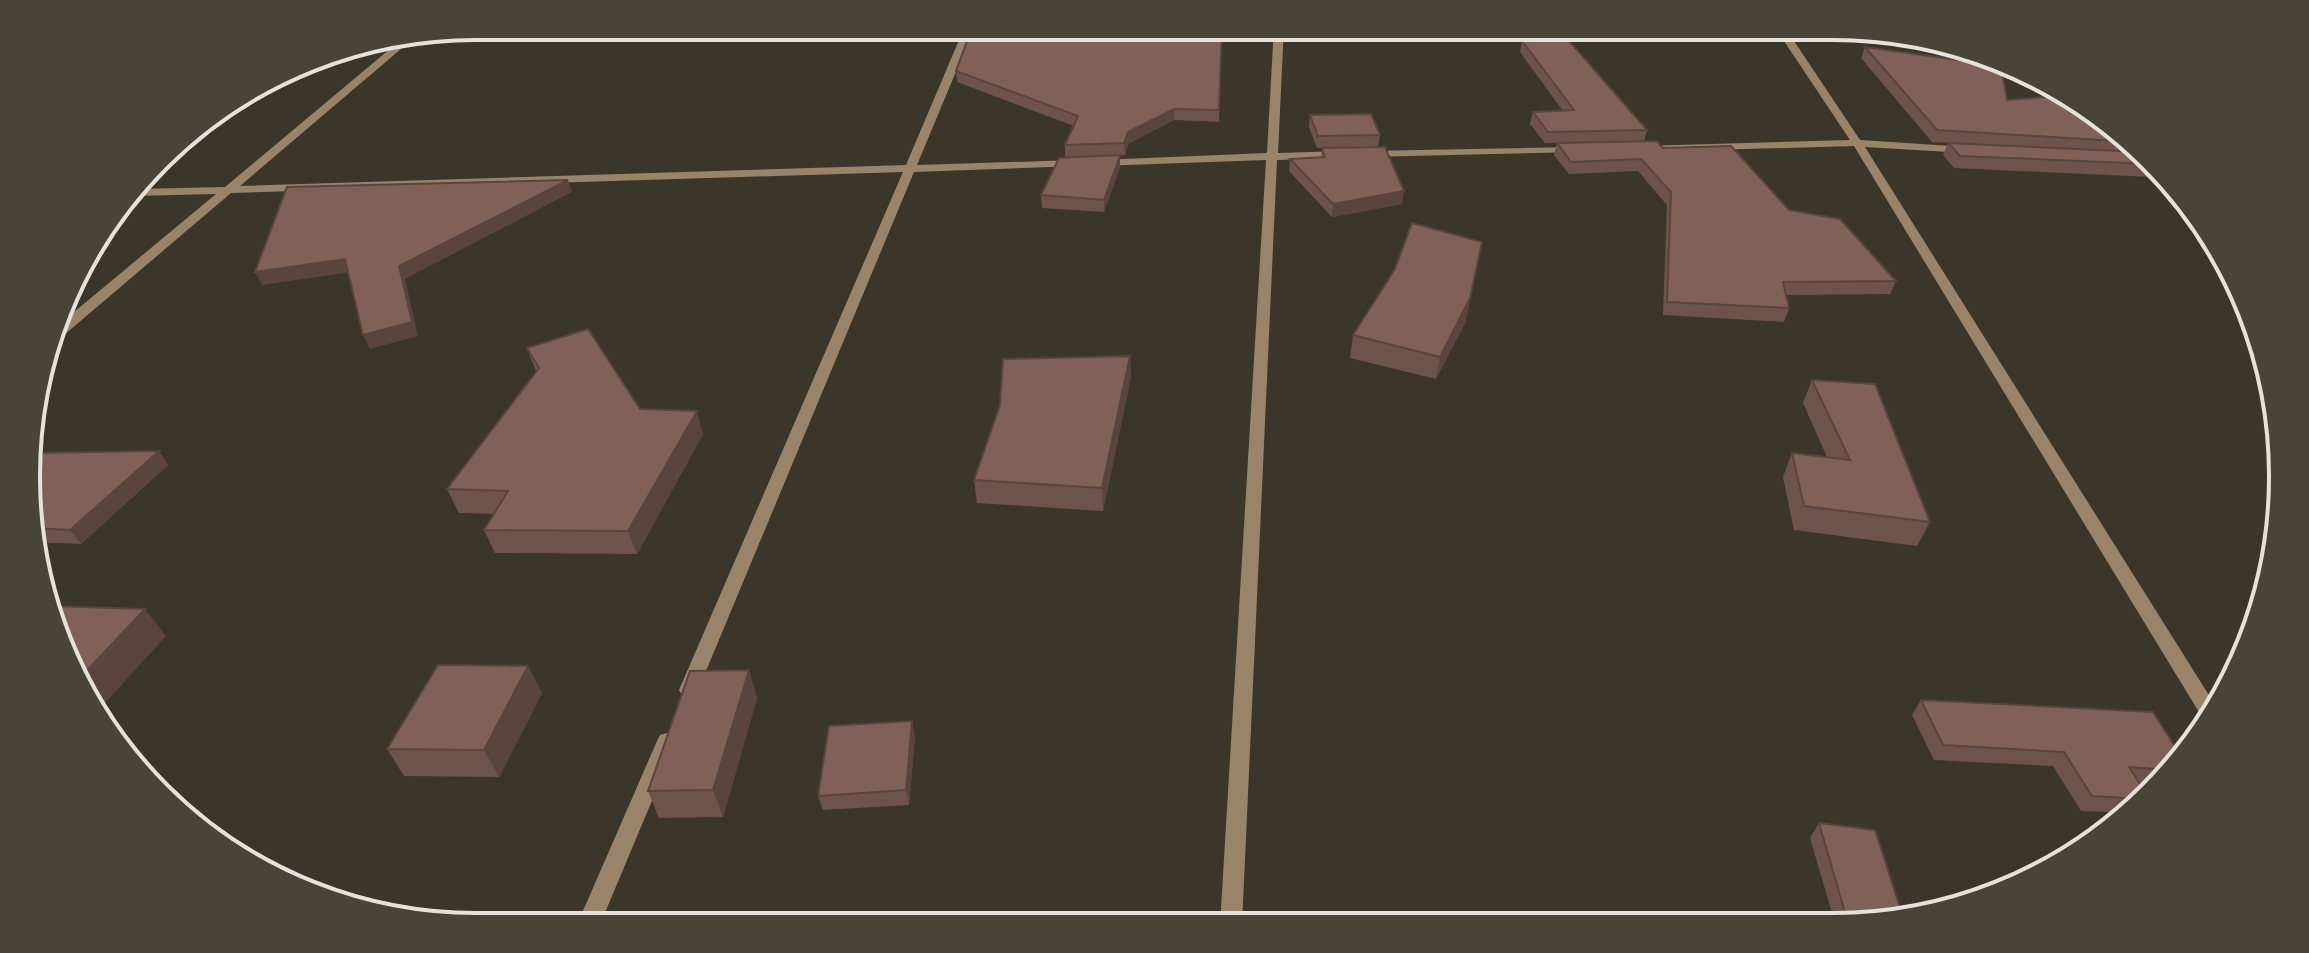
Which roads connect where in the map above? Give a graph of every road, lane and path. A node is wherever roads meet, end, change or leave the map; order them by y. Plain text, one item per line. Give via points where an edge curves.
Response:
1 (964, 40) edge
2 (1278, 40) edge
3 (1788, 40) edge
4 (398, 47) edge
5 (1857, 143) junction
6 (1624, 149) edge
7 (1593, 150) edge
8 (1980, 151) edge
9 (1270, 155) junction
10 (911, 170) junction
11 (233, 187) junction
12 (145, 192) edge
13 (67, 325) edge
14 (2204, 705) edge
15 (593, 913) edge
16 (1232, 913) edge

1 - 10 street
2 - 9 street
3 - 5 street
4 - 11 street
5 - 6 street
5 - 8 street
5 - 14 street
7 - 9 street
9 - 10 street
9 - 16 street
10 - 11 street
10 - 15 street
11 - 12 street
11 - 13 street

